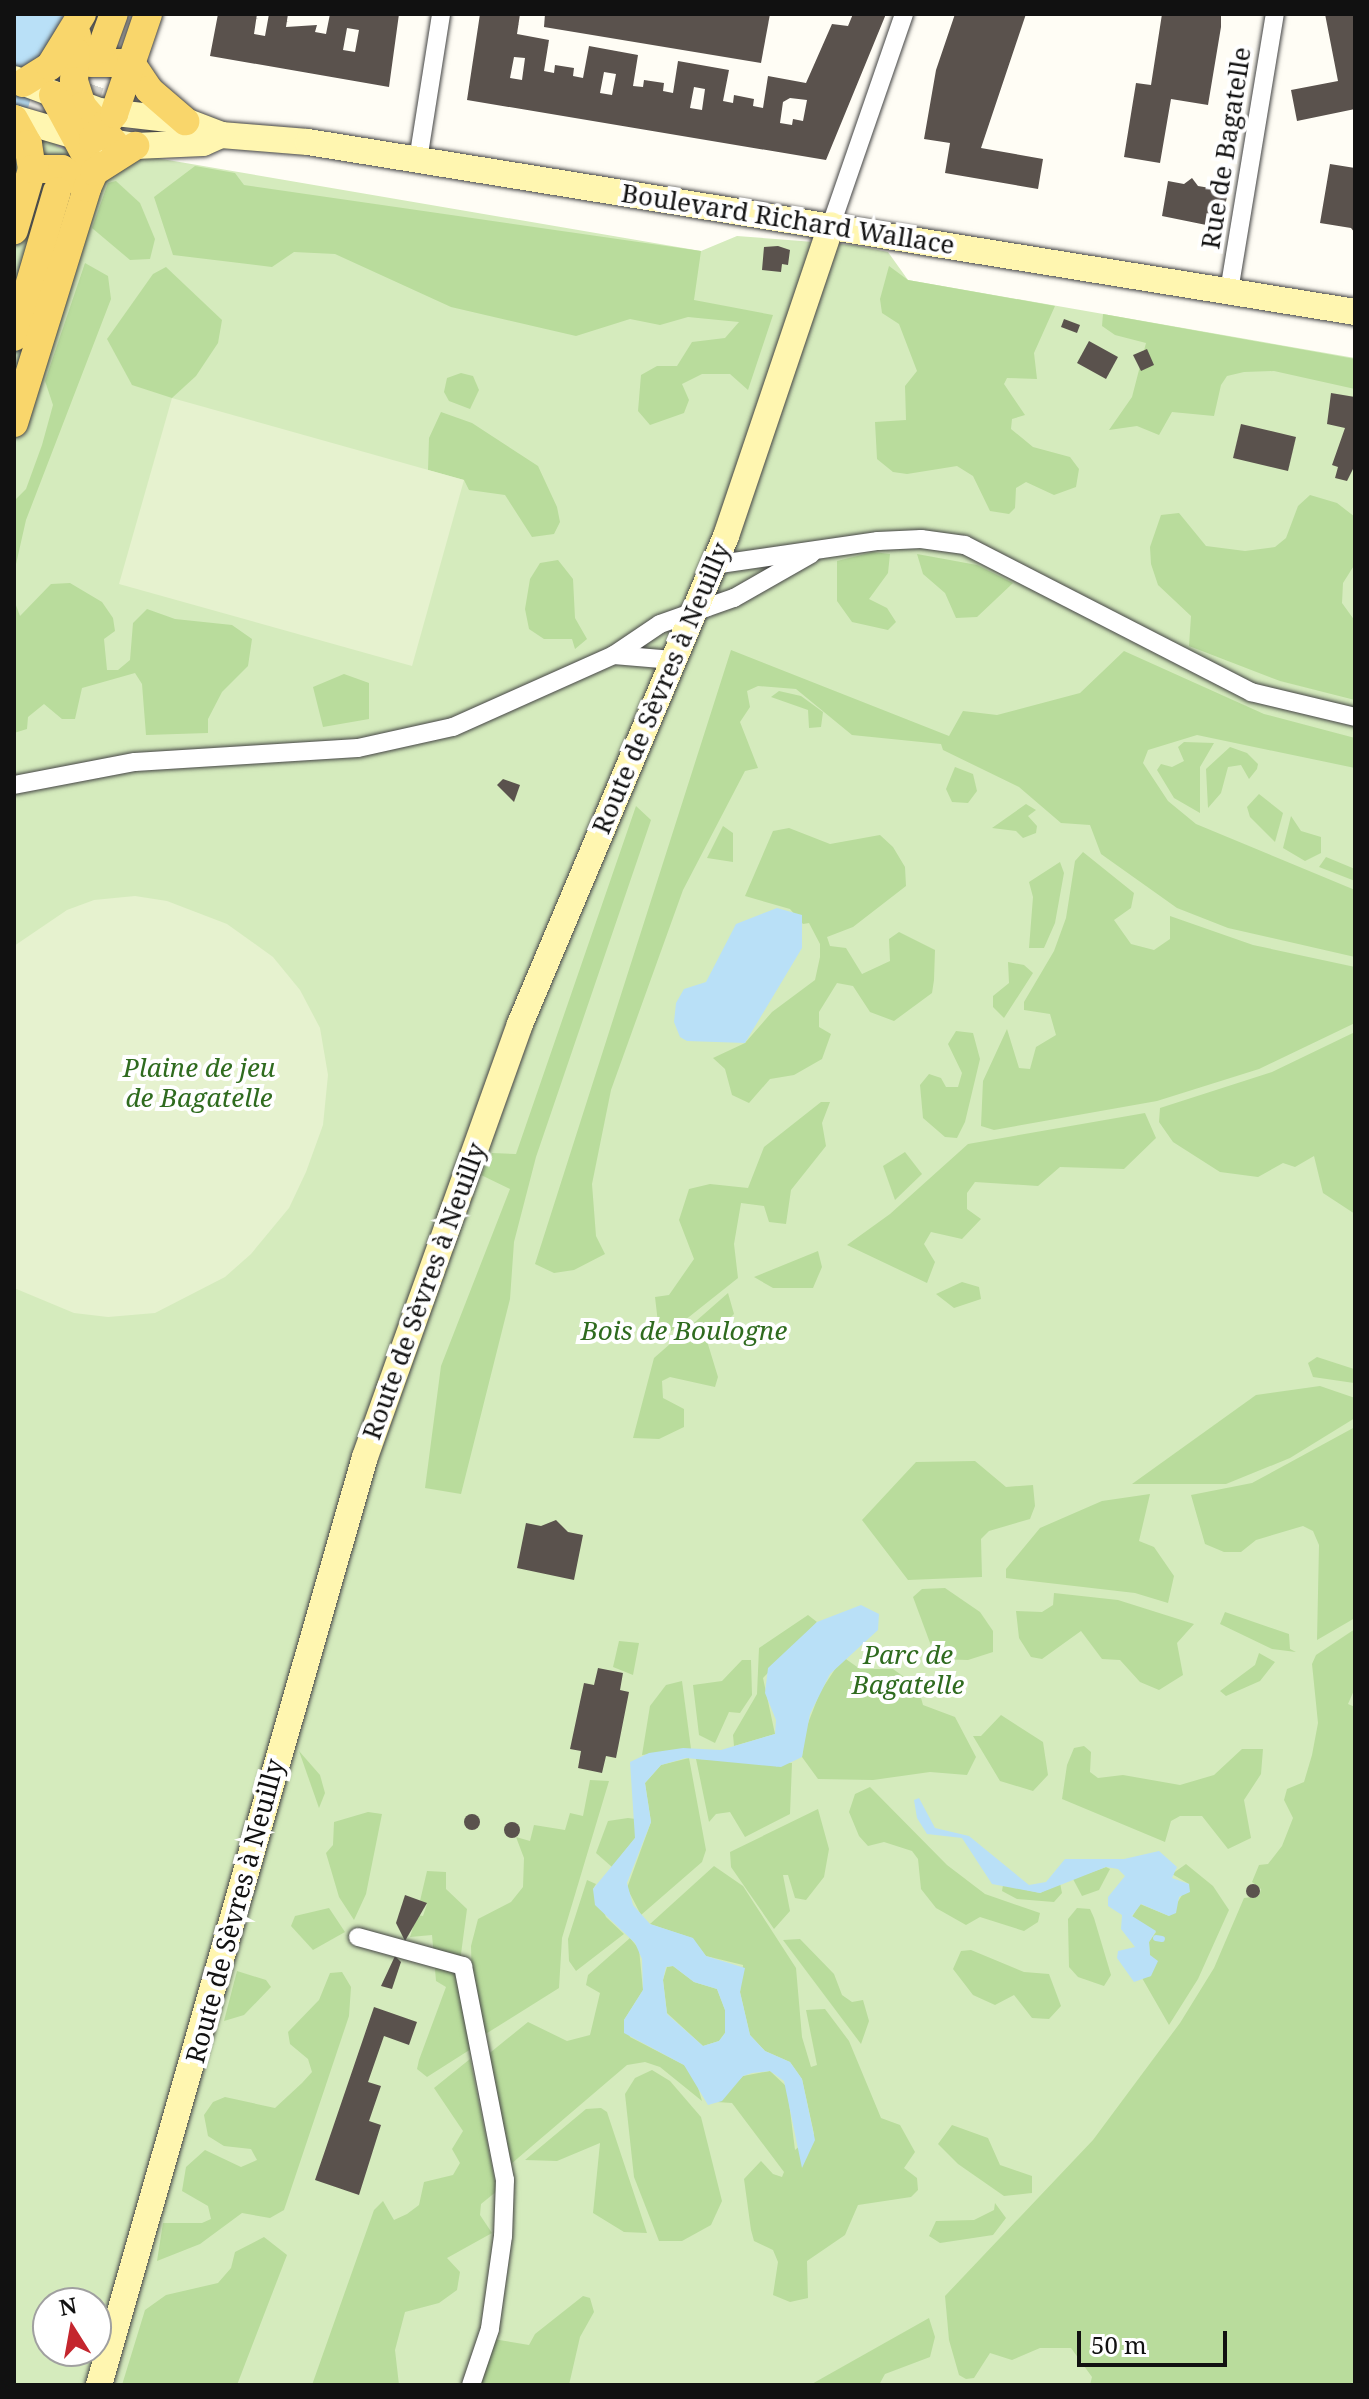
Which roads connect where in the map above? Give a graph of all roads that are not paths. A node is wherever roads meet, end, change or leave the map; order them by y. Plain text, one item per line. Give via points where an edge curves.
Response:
1 (114, 14) edge
2 (148, 14) edge
3 (441, 14) edge
4 (904, 14) edge
5 (1275, 14) edge
6 (84, 35) edge
7 (131, 63) junction
8 (35, 83) edge
9 (82, 106) junction
10 (185, 121) junction
11 (110, 132) junction
12 (23, 135) edge
13 (221, 135) junction
14 (418, 160) junction
15 (90, 180) junction
16 (57, 191) tunnel mouth
17 (831, 225) junction
18 (14, 230) edge
19 (1229, 291) junction
20 (1355, 312) edge
21 (14, 337) edge
22 (14, 423) edge
23 (811, 554) junction
24 (713, 565) junction
25 (694, 611) junction
26 (614, 655) junction
27 (673, 660) junction
28 (1355, 717) edge
29 (14, 785) edge
30 (358, 1937) dead end
31 (99, 2385) edge
32 (471, 2385) edge

1 - 6 main road
2 - 7 main road
3 - 14 street
4 - 17 street
5 - 19 street, Rue de Bagatelle
6 - 7 main road via 97,66
6 - 8 main road
6 - 9 main road via 74,81
7 - 10 main road via 149,90
7 - 11 main road
8 - 9 street
8 - 11 main road
9 - 11 main road
10 - 11 street, Boulevard Richard Wallace
10 - 13 street, Boulevard Richard Wallace
11 - 12 street
11 - 13 street, Boulevard Richard Wallace via 203,143
11 - 15 main road
11 - 15 main road
12 - 15 main road via 62,169
12 - 18 main road
13 - 14 street, Boulevard Richard Wallace
14 - 17 street, Boulevard Richard Wallace
15 - 22 main road
16 - 21 main road
17 - 19 street, Boulevard Richard Wallace
17 - 24 street, Route de Sèvres à Neuilly via 774,405
19 - 20 street, Boulevard Richard Wallace
23 - 24 street
23 - 25 street via 734,598
23 - 28 street via 878,541 965,545 1251,692
24 - 25 street, Route de Sèvres à Neuilly
25 - 26 street via 660,624
25 - 27 street, Route de Sèvres à Neuilly
26 - 27 street
26 - 29 street via 453,727 358,748 135,762
27 - 31 street, Route de Sèvres à Neuilly via 520,1024 365,1457
30 - 32 street via 463,1966 505,2180 490,2329

